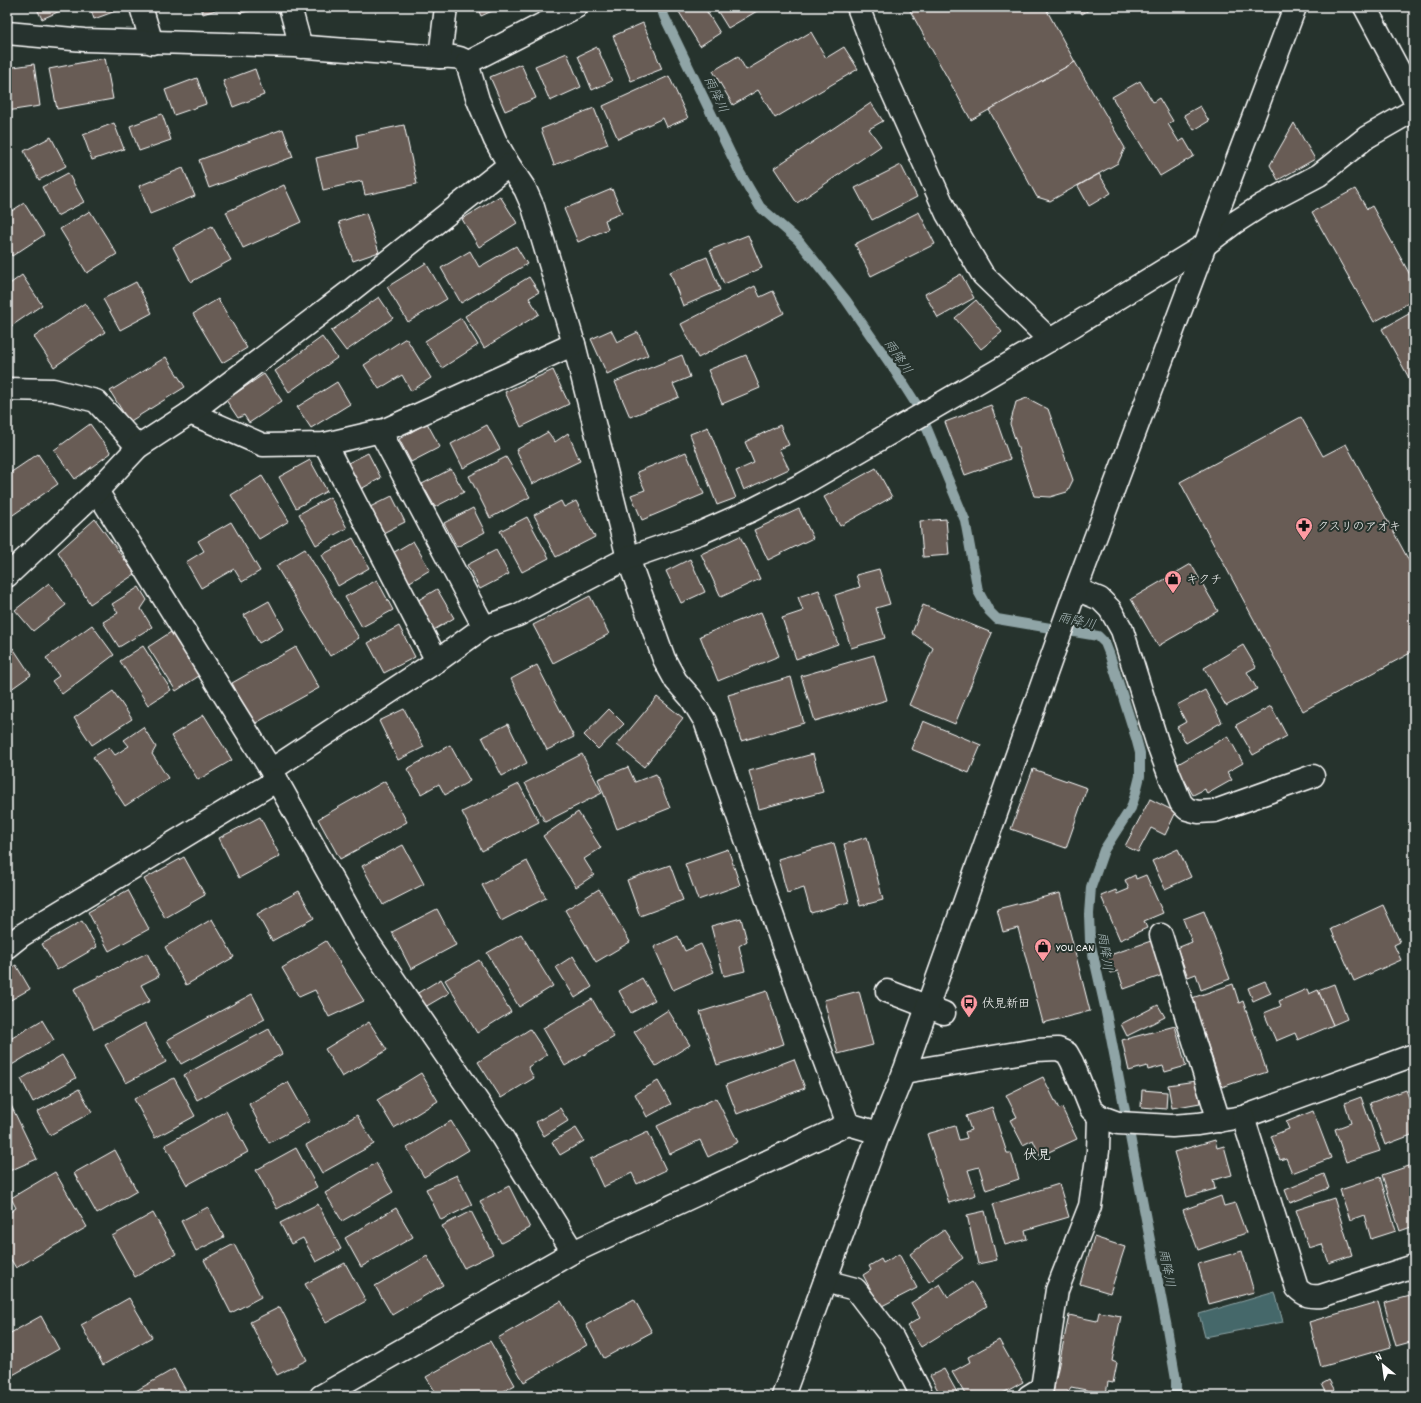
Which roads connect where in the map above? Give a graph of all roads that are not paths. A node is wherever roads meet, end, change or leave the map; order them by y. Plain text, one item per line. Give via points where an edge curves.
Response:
1 (141, 7) edge
2 (290, 7) edge
3 (446, 7) edge
4 (576, 7) edge
5 (858, 7) edge
6 (1295, 7) edge
7 (1365, 7) edge
8 (7, 33) edge
9 (152, 43) junction
10 (301, 47) junction
11 (440, 57) junction
12 (467, 63) junction
13 (1414, 100) edge
14 (1414, 110) edge
15 (508, 165) junction
16 (1205, 245) junction
17 (1050, 340) junction
18 (574, 344) junction
19 (7, 389) edge
20 (190, 413) junction
21 (380, 431) junction
22 (325, 444) junction
23 (138, 447) junction
24 (97, 490) junction
25 (628, 558) junction
26 (7, 576) edge
27 (1076, 589) junction
28 (484, 627) junction
29 (436, 661) junction
30 (274, 775) junction
31 (1313, 776) dead end
32 (1161, 935) dead end
33 (7, 946) edge
34 (887, 991) dead end
35 (944, 1013) dead end
36 (1414, 1055) edge
37 (904, 1072) junction
38 (1099, 1116) junction
39 (1243, 1117) junction
40 (1219, 1121) junction
41 (848, 1124) junction
42 (879, 1133) junction
43 (573, 1252) junction
44 (1414, 1266) edge
45 (825, 1280) junction
46 (321, 1396) edge
47 (783, 1396) edge
48 (922, 1396) edge
49 (1029, 1396) edge

1 - 9 street
2 - 10 street
3 - 11 street
4 - 12 street
5 - 17 street via 878,60 947,214 983,275
6 - 16 street
7 - 13 street
8 - 9 street
9 - 10 street
10 - 11 street
11 - 12 street via 456,57
12 - 15 street via 478,100
14 - 16 street via 1367,137 1319,175 1262,205
15 - 18 street via 525,189 533,207
15 - 20 street via 349,292
16 - 17 street
16 - 27 street
17 - 25 street via 803,484 750,511
18 - 21 street
18 - 25 street
19 - 23 street via 53,390 96,402
20 - 22 street via 263,445
20 - 23 street
21 - 22 street
21 - 28 street
22 - 29 street
23 - 24 street
24 - 26 street
24 - 30 street
25 - 28 street via 518,615
25 - 41 street via 664,659 704,721
27 - 31 street via 1100,599 1110,609 1122,630 1169,774 1181,803 1187,809 1198,812 1215,811
27 - 37 street
28 - 29 street
29 - 30 street
30 - 33 street
30 - 43 street via 362,933 502,1138
32 - 40 street
34 - 35 street
36 - 39 street
37 - 38 street via 1035,1050 1058,1049 1067,1053 1090,1109
37 - 42 street
38 - 40 street via 1118,1123 1172,1126
38 - 49 street via 1098,1151 1090,1206 1057,1290 1042,1388
39 - 40 street
39 - 44 street via 1297,1288 1310,1297 1321,1296
41 - 42 street
41 - 43 street
42 - 45 street
43 - 46 street
45 - 47 street
45 - 48 street via 855,1289 893,1339

